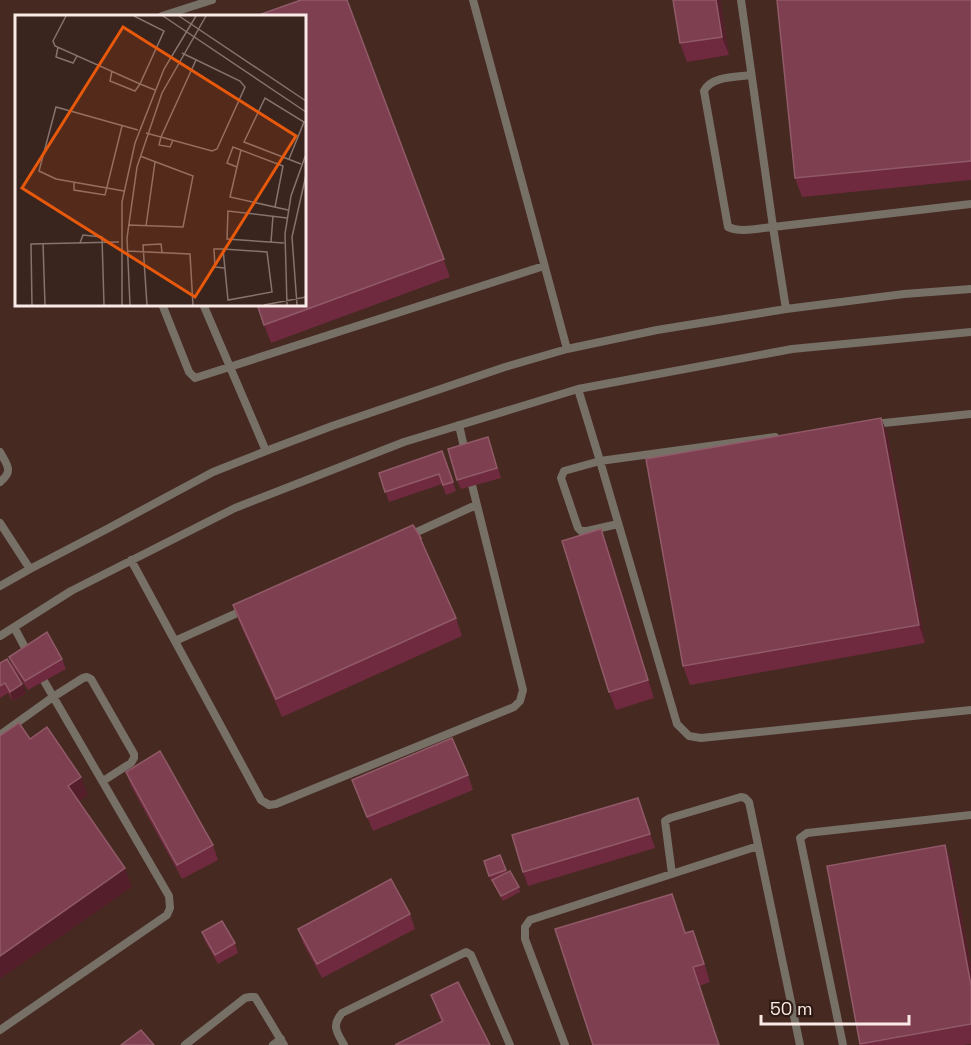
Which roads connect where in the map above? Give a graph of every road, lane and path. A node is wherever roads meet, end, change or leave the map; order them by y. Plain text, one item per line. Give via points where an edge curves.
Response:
1 (212, 0) edge
2 (473, 0) edge
3 (741, 0) edge
4 (165, 15) edge
5 (752, 75) junction
6 (971, 204) edge
7 (773, 226) junction
8 (544, 266) junction
9 (971, 289) edge
10 (163, 306) edge
11 (204, 306) edge
12 (786, 309) junction
13 (971, 332) edge
14 (567, 349) junction
15 (229, 367) junction
16 (578, 389) junction
17 (971, 414) edge
18 (459, 425) junction
19 (868, 425) edge
20 (789, 435) edge
21 (266, 451) junction
22 (0, 452) edge
23 (466, 459) edge
24 (600, 461) junction
25 (469, 471) edge
26 (0, 482) edge
27 (476, 505) junction
28 (0, 523) edge
29 (618, 524) junction
30 (401, 539) edge
31 (132, 560) junction
32 (30, 568) junction
33 (0, 586) edge
34 (250, 607) edge
35 (14, 627) junction
36 (0, 636) edge
37 (175, 641) junction
38 (53, 697) junction
39 (971, 710) edge
40 (0, 735) edge
41 (103, 781) junction
42 (971, 815) edge
43 (758, 846) junction
44 (672, 874) junction
45 (0, 1030) edge
46 (283, 1042) edge
47 (185, 1045) edge
48 (273, 1045) edge
49 (344, 1045) edge
50 (510, 1045) edge
51 (565, 1045) edge
52 (800, 1045) edge
53 (843, 1045) edge

1 - 4 lane
2 - 8 lane
3 - 5 lane
5 - 7 lane
5 - 7 lane via 714,81 704,92 728,227 740,230
6 - 7 lane
7 - 12 lane
8 - 14 lane
8 - 15 lane
9 - 12 lane
10 - 15 lane via 189,372 195,378
11 - 15 lane
12 - 14 lane
13 - 16 lane via 792,349
14 - 21 lane
15 - 21 lane
16 - 18 lane
16 - 24 lane
17 - 19 lane
18 - 23 lane
18 - 31 lane via 404,442 235,508
20 - 24 lane
21 - 32 lane via 213,472
22 - 26 lane via 8,467
24 - 29 lane
24 - 29 lane via 564,471 561,478 581,531
25 - 27 lane
27 - 30 lane
27 - 37 lane via 523,690 514,707 268,805 261,800
28 - 32 lane
29 - 39 lane via 677,724 689,736 701,738
31 - 35 lane via 71,591
31 - 37 lane
32 - 33 lane
34 - 37 lane
35 - 36 lane
35 - 38 lane
38 - 40 lane
38 - 41 lane
38 - 41 lane via 83,678 91,679 134,754 131,763
41 - 45 lane via 169,896 170,908 166,915
42 - 53 lane via 807,833 800,838
43 - 44 lane
43 - 44 lane via 745,798 670,818 665,826
43 - 52 lane
44 - 51 lane via 530,920 525,927 525,939
46 - 47 lane via 255,998 250,997
46 - 48 lane
49 - 50 lane via 336,1029 336,1020 342,1013 466,952 471,955

